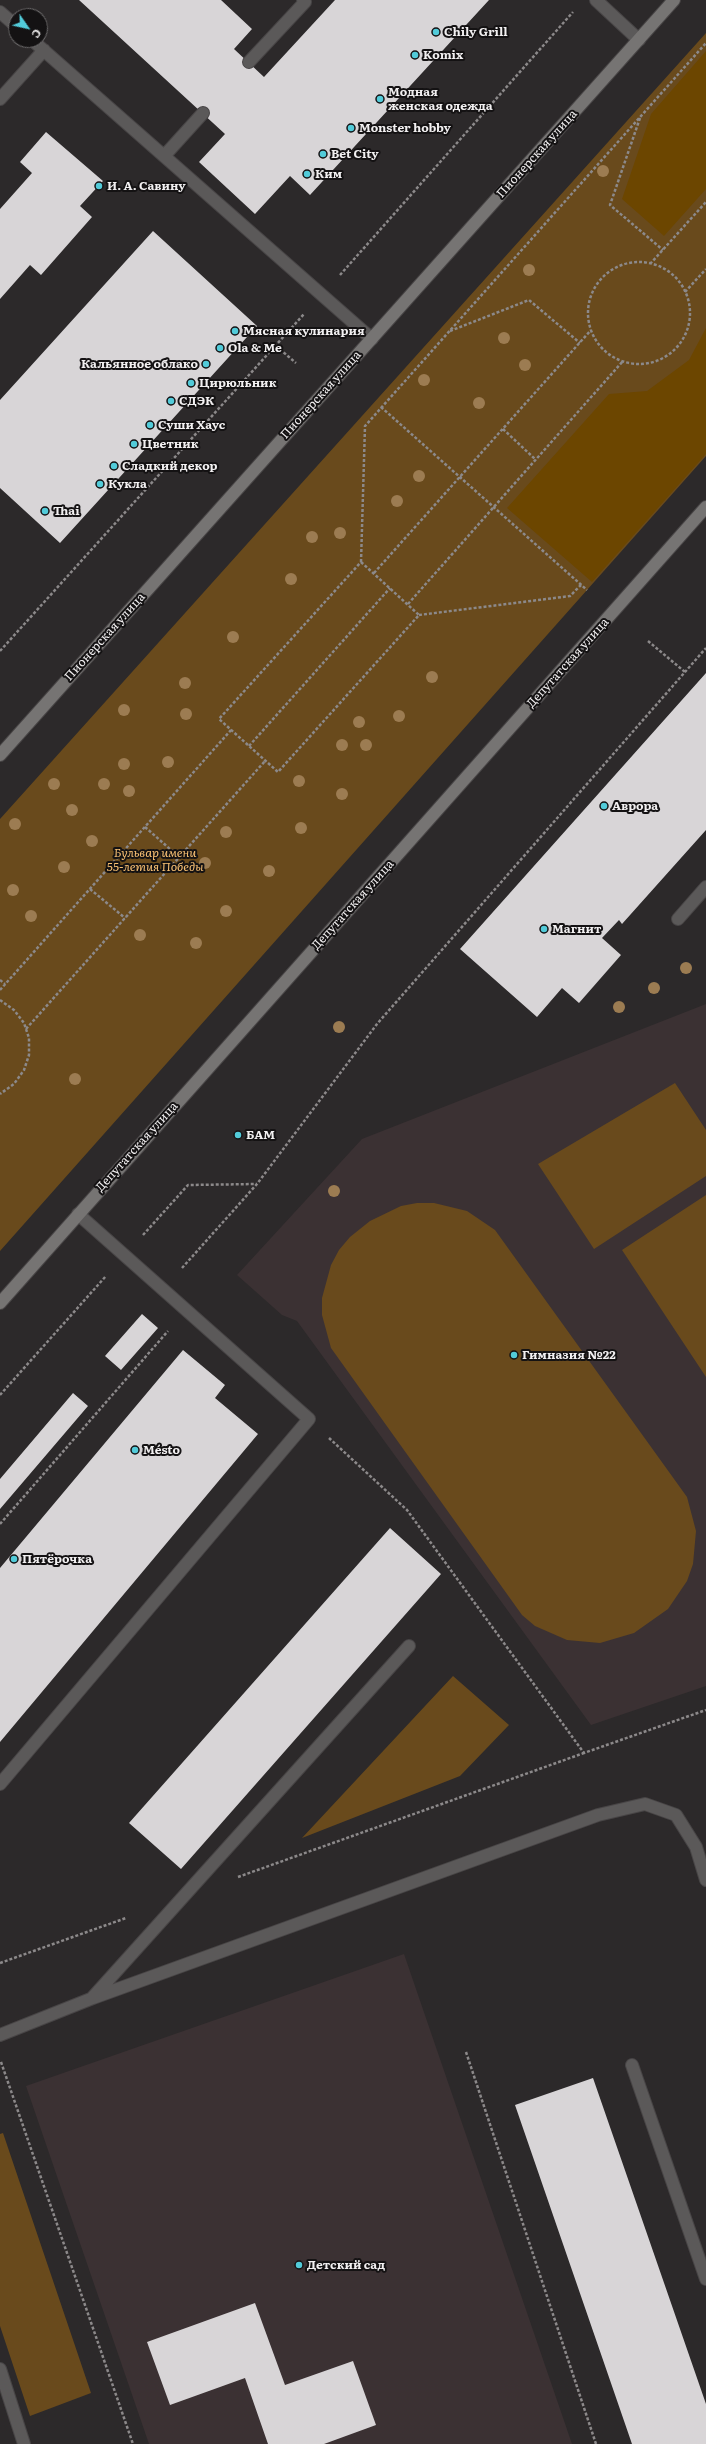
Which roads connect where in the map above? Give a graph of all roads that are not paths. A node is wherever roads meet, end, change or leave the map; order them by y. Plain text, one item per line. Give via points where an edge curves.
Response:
1 (303, 0) edge
2 (596, 0) edge
3 (674, 0) edge
4 (0, 12) edge
5 (8, 19) edge
6 (639, 40) junction
7 (42, 48) edge
8 (44, 50) junction
9 (248, 62) dead end
10 (0, 99) edge
11 (202, 113) dead end
12 (165, 156) junction
13 (372, 339) junction
14 (706, 507) edge
15 (0, 755) edge
16 (706, 887) edge
17 (678, 919) dead end
18 (78, 1214) junction
19 (0, 1303) edge
20 (409, 1646) dead end
21 (0, 1784) edge
22 (706, 1880) edge
23 (93, 1998) junction
24 (0, 2034) edge
25 (632, 2065) dead end
26 (706, 2279) edge
27 (0, 2369) edge
28 (24, 2444) edge

1 - 9 lane via 304,2
2 - 6 lane
3 - 6 main road, Пионерская улица
4 - 5 lane
6 - 13 main road, Пионерская улица
7 - 8 lane
8 - 10 lane
8 - 12 lane
11 - 12 lane
12 - 13 lane
13 - 15 main road, Пионерская улица
14 - 18 main road, Депутатская улица
16 - 17 lane
18 - 19 main road, Депутатская улица
18 - 21 lane via 309,1419
20 - 23 lane
22 - 23 lane via 696,1847 676,1815 645,1804 598,1815
23 - 24 lane
25 - 26 lane
27 - 28 lane

